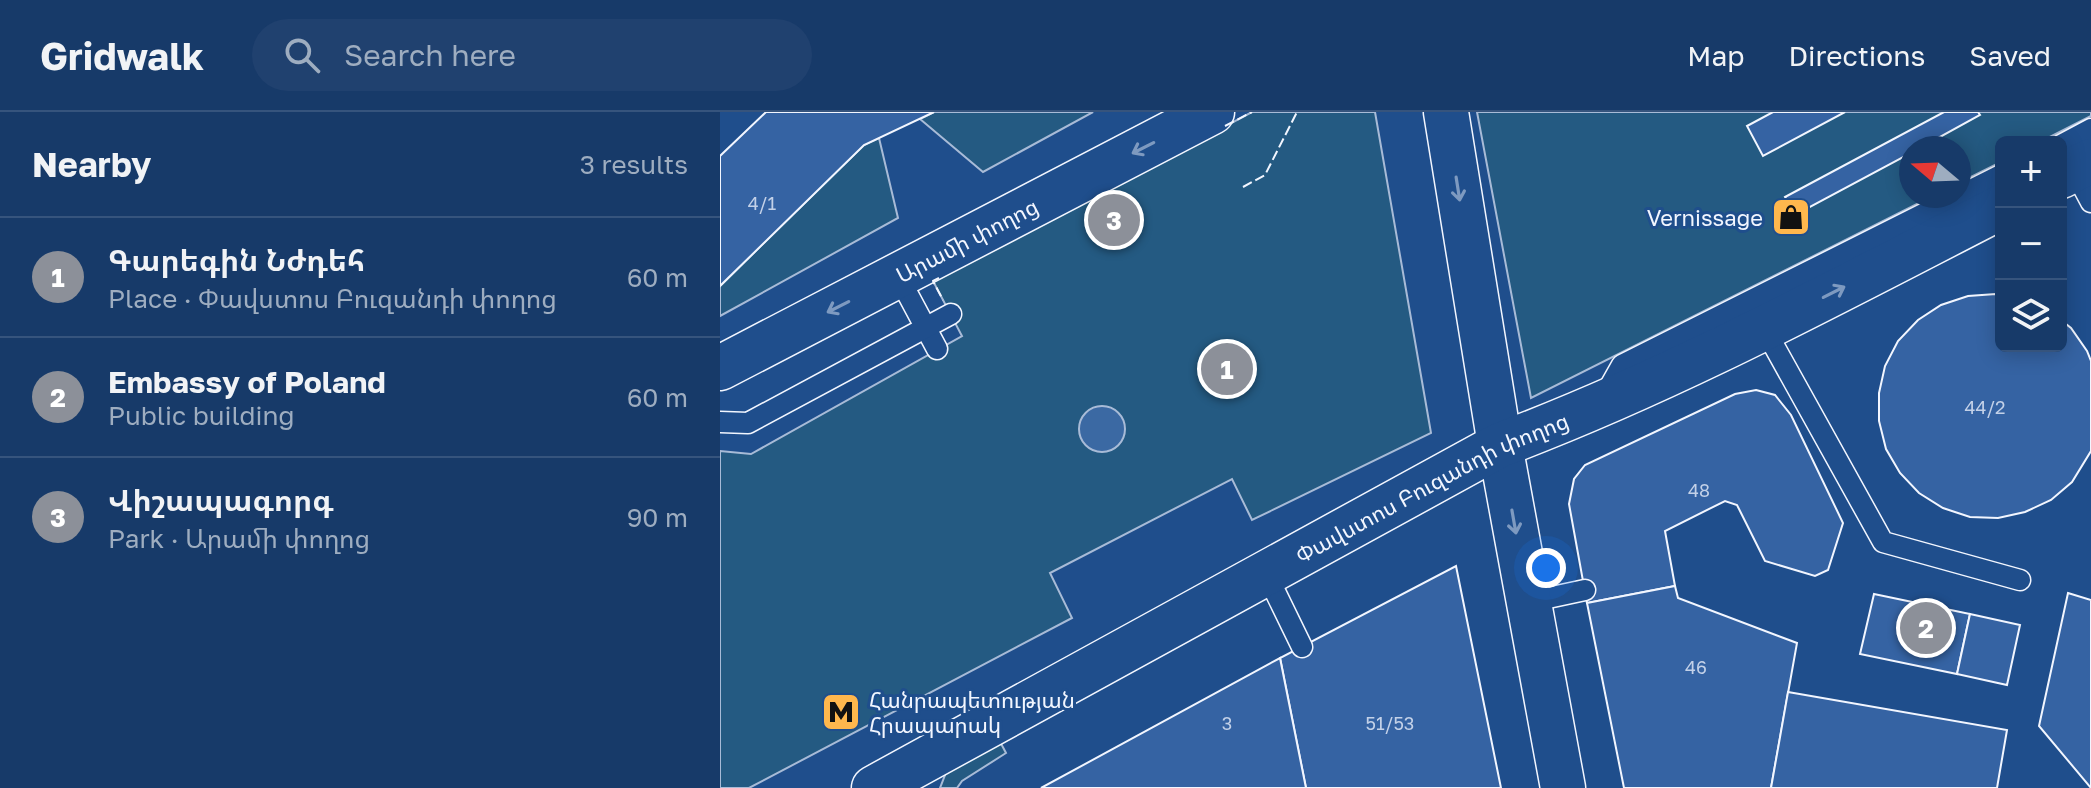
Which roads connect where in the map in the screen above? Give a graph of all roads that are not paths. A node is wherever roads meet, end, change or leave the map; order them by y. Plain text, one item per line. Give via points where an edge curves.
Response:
1 (1212, 112) edge
2 (1446, 112) edge
3 (2091, 129) edge
4 (2076, 171) edge
5 (1995, 178) edge
6 (1999, 208) edge
7 (898, 276) junction
8 (951, 314) dead end
9 (927, 327) junction
10 (1764, 328) junction
11 (937, 349) dead end
12 (720, 368) edge
13 (1600, 404) junction
14 (720, 422) edge
15 (1500, 445) junction
16 (1266, 573) junction
17 (2020, 580) dead end
18 (1585, 590) dead end
19 (1529, 602) junction
20 (1302, 647) dead end
21 (970, 734) junction
22 (874, 788) edge
23 (932, 788) edge
24 (1563, 788) edge

1 -> 7 street, Արամի փողոց
2 -> 15 street
3 - 4 lane
5 - 13 lane via 1622,365
10 -> 6 street, Փավստոս Բուզանդի փողոց
7 - 9 lane
7 -> 12 street, Արամի փողոց
8 - 9 lane
9 - 11 lane
9 - 14 lane via 748,423
10 - 13 street, Փավստոս Բուզանդի փողոց
10 - 17 lane via 1883,542
13 - 15 street, Փավստոս Բուզանդի փողոց
15 - 16 street, Փավստոս Բուզանդի փողոց
15 -> 19 street
16 - 20 lane
16 - 21 street, Փավստոս Բուզանդի փողոց
18 - 19 lane
19 - 24 street
21 - 22 street, Փավստոս Բուզանդի փողոց
21 - 23 street

